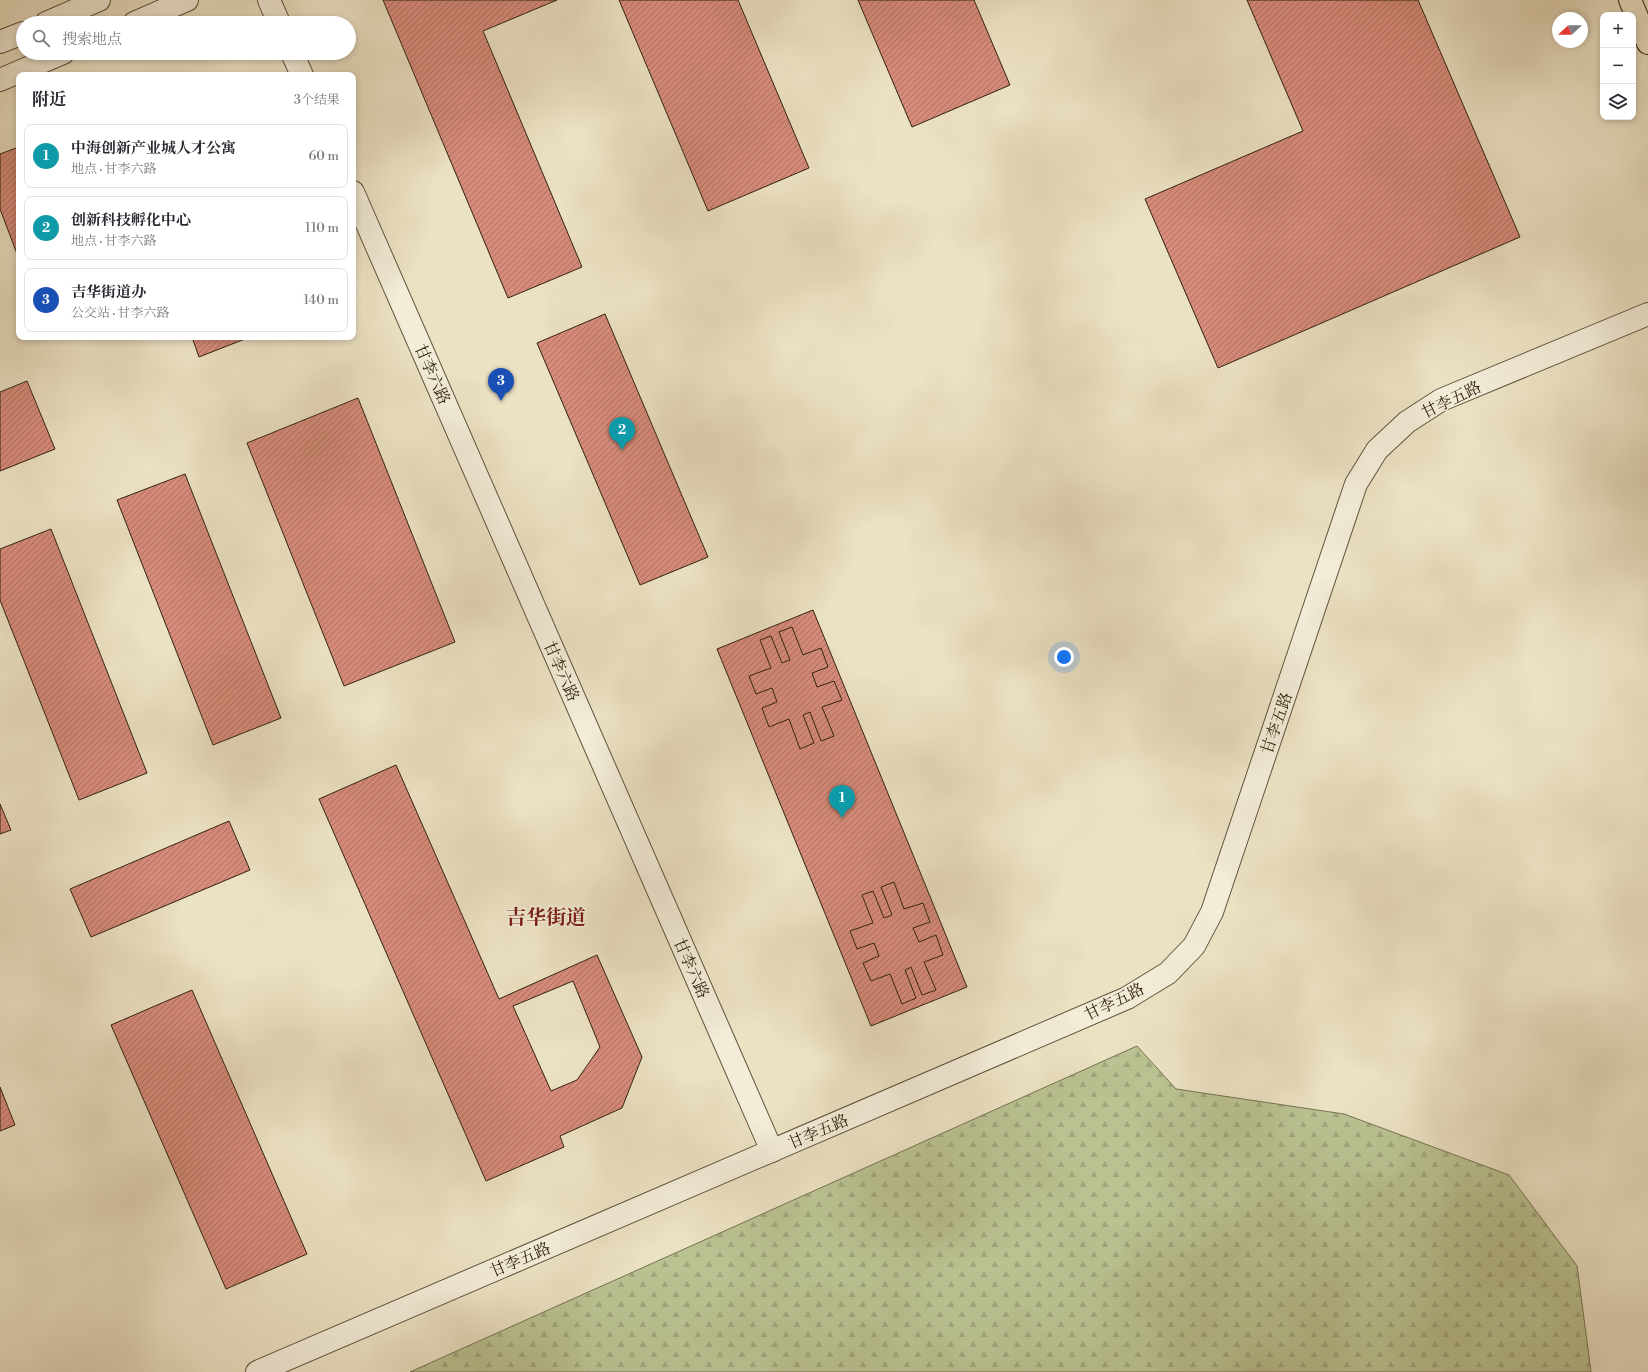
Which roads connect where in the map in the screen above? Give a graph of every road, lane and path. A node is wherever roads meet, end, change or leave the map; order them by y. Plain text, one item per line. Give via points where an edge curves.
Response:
1 (99, 0) edge
2 (187, 0) edge
3 (269, 0) edge
4 (1630, 0) edge
5 (62, 16) edge
6 (150, 16) edge
7 (276, 16) edge
8 (16, 36) edge
9 (0, 42) edge
10 (1648, 43) edge
11 (47, 60) edge
12 (295, 60) edge
13 (19, 72) edge
14 (301, 72) edge
15 (16, 73) edge
16 (0, 80) edge
17 (356, 199) edge
18 (1648, 314) edge
19 (772, 1151) junction
20 (257, 1372) edge

1 - 5 street
2 - 6 street
3 - 7 street
4 - 10 main road
8 - 9 street
11 - 13 street
12 - 14 street
15 - 16 street
17 - 19 street, 甘李六路
18 - 19 street, 甘李五路 via 1441,400 1407,422 1377,450 1356,484 1212,912 1194,946 1168,973 1127,998
19 - 20 street, 甘李五路

